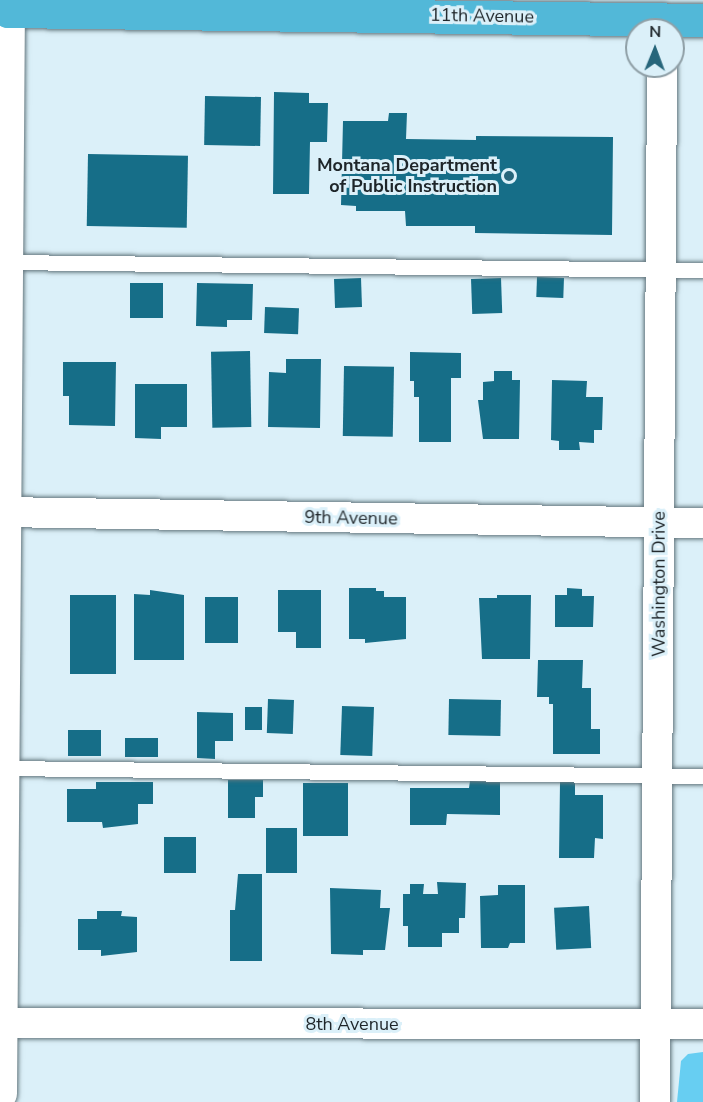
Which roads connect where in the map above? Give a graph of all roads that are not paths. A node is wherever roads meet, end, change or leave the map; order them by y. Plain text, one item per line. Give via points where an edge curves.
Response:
1 (8, 6) edge
2 (279, 7) edge
3 (663, 16) edge
4 (703, 20) edge
5 (662, 78) edge
6 (4, 262) junction
7 (661, 269) junction
8 (703, 270) edge
9 (1, 512) edge
10 (703, 523) edge
11 (659, 524) junction
12 (1, 768) edge
13 (657, 775) junction
14 (703, 776) edge
15 (0, 1023) edge
16 (656, 1024) junction
17 (703, 1024) edge
18 (0, 1094) edge
19 (655, 1102) edge

1 - 2 highway, 11th Avenue
1 - 6 street
2 - 3 highway, 11th Avenue
3 - 4 highway, 11th Avenue
5 - 7 street, Washington Drive
6 - 7 lane
6 - 9 street
7 - 8 lane
7 - 11 street, Washington Drive
9 - 11 street, 9th Avenue
9 - 12 street
10 - 11 street, 9th Avenue
11 - 13 street, Washington Drive
12 - 13 lane
12 - 15 street
13 - 14 lane
13 - 16 street, Washington Drive
15 - 16 street, 8th Avenue
15 - 18 street
16 - 17 street, 8th Avenue
16 - 19 street, Washington Drive

